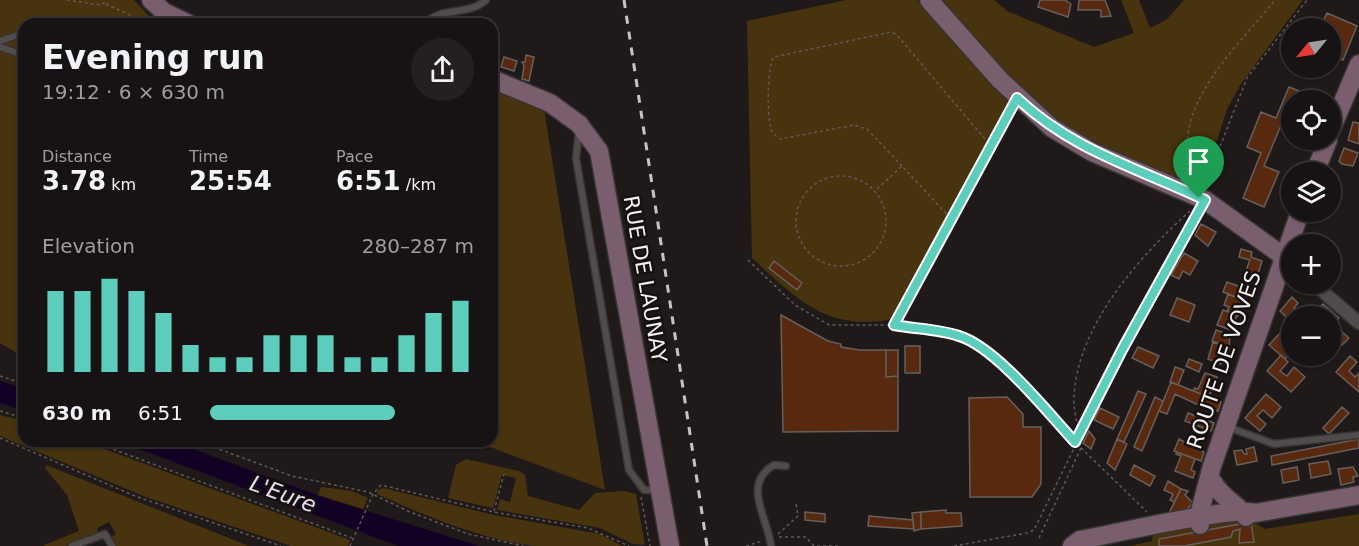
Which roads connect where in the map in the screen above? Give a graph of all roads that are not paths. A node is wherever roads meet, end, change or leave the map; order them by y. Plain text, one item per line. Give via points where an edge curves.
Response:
1 (486, 0) edge
2 (929, 0) edge
3 (158, 12) edge
4 (174, 18) edge
5 (431, 18) edge
6 (18, 35) edge
7 (0, 41) edge
8 (0, 47) edge
9 (18, 53) edge
10 (1359, 64) edge
11 (498, 81) edge
12 (1341, 106) edge
13 (579, 124) junction
14 (1281, 256) edge
15 (1281, 277) edge
16 (1326, 294) edge
17 (1359, 323) edge
18 (1227, 426) junction
19 (1359, 435) edge
20 (786, 466) dead end
21 (1213, 474) junction
22 (651, 489) junction
23 (1359, 495) edge
24 (1247, 514) junction
25 (1209, 521) junction
26 (72, 546) edge
27 (112, 546) edge
28 (670, 546) edge
29 (771, 546) edge
30 (1072, 546) edge
31 (1102, 546) edge

1 - 5 lane
2 - 14 street via 1017,98 1052,128 1092,152 1202,199
3 - 4 street
6 - 7 lane
8 - 9 lane
10 - 12 street
11 - 13 street, RUE DE LAUNAY via 550,103
13 - 22 street, RUE DE LAUNAY via 599,151
13 - 22 lane via 576,158 629,470
15 - 18 street, ROUTE DE VOVES
16 - 17 street
18 - 19 lane via 1274,444
18 - 21 street, ROUTE DE VOVES
20 - 29 lane via 774,465 758,482 756,492 772,537
21 - 24 street via 1218,492
21 - 25 street
22 - 28 street, RUE DE LAUNAY
23 - 24 street
24 - 25 street
25 - 30 street via 1160,525 1080,540
25 - 31 street
26 - 27 lane via 105,534

